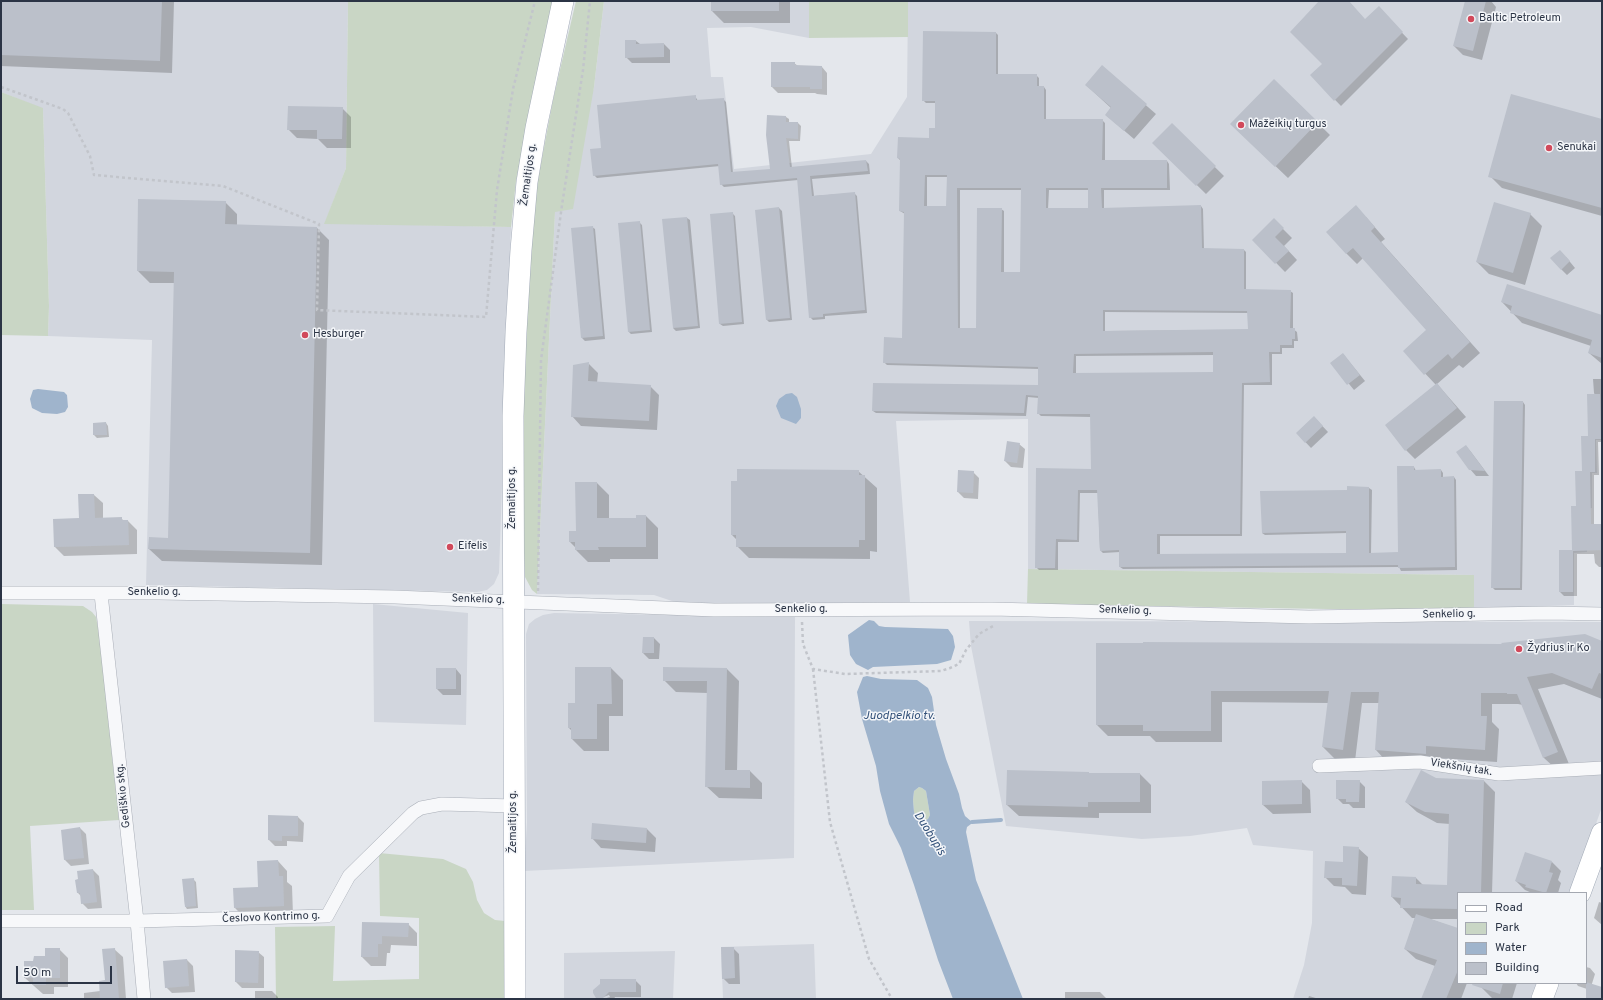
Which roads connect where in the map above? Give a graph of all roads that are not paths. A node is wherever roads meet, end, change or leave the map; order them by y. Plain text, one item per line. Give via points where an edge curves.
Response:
1 (563, 1) edge
2 (1, 593) edge
3 (102, 594) junction
4 (514, 601) junction
5 (1602, 614) edge
6 (1319, 766) dead end
7 (1602, 768) edge
8 (514, 806) junction
9 (1602, 833) edge
10 (1580, 892) edge
11 (1, 921) edge
12 (137, 921) junction
13 (1548, 984) edge
14 (144, 999) edge
15 (515, 999) edge
16 (1542, 999) edge

1 - 4 main road, Žemaitijos g. via 536,128 520,250 513,416
2 - 3 street, Senkelio g.
3 - 4 street, Senkelio g. via 167,593
3 - 12 street, Gediškio skg.
4 - 5 street, Senkelio g. via 714,610 1006,609 1309,617
4 - 8 main road, Žemaitijos g.
6 - 7 street, Viekšnių tak. via 1420,762 1499,774
8 - 12 street, Česlovo Kontrimo g. via 442,804 421,808 349,876 327,916
8 - 15 main road, Žemaitijos g.
9 - 10 main road
11 - 12 street, Česlovo Kontrimo g.
12 - 14 street, Gediškio skg.
13 - 16 main road

